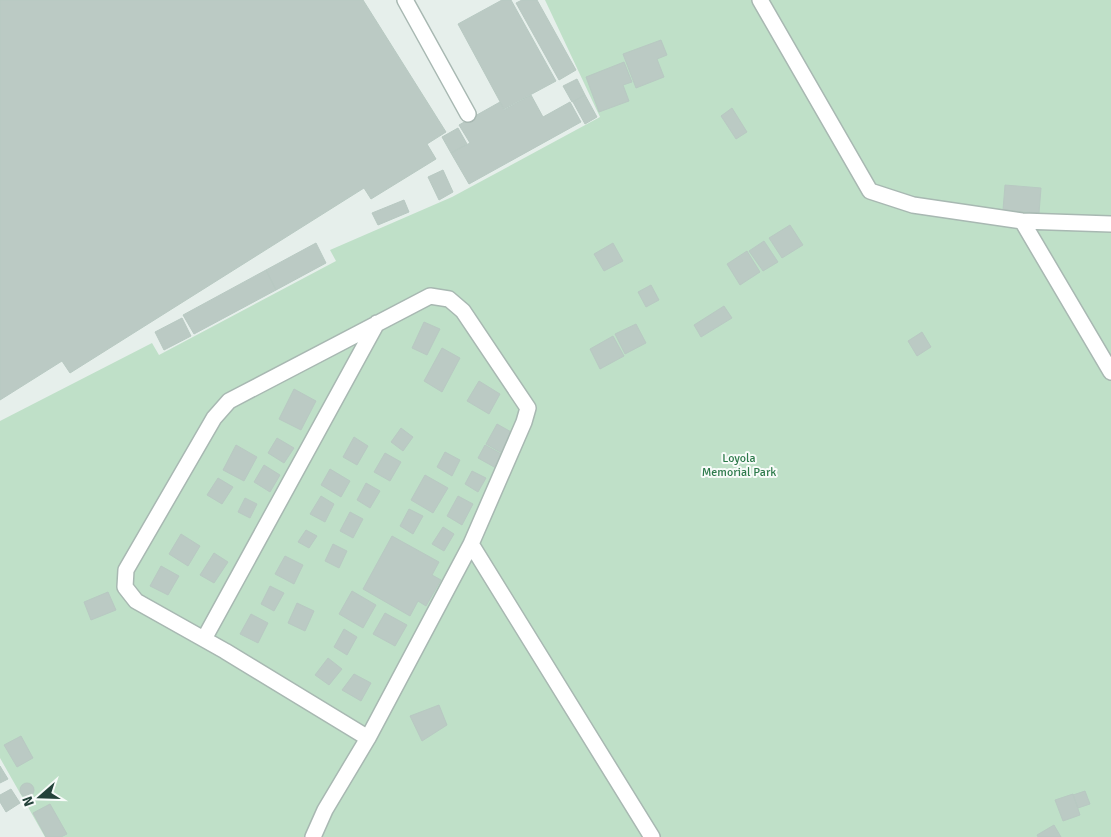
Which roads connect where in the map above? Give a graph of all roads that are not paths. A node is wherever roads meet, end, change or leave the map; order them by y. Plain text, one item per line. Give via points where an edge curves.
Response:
1 (405, 0) edge
2 (760, 0) edge
3 (468, 114) dead end
4 (1022, 222) junction
5 (1111, 224) edge
6 (377, 324) junction
7 (1111, 372) edge
8 (471, 544) junction
9 (204, 639) junction
10 (368, 738) junction
11 (313, 837) edge
12 (652, 837) edge

1 - 3 lane
2 - 4 lane via 870,190 913,205
4 - 5 lane
4 - 7 lane
6 - 8 lane via 430,296 449,299 463,310 528,408
6 - 9 lane
6 - 9 lane via 229,401 214,418 126,570 125,587 136,601
8 - 10 lane
8 - 12 lane
9 - 10 lane
10 - 11 lane via 325,810

